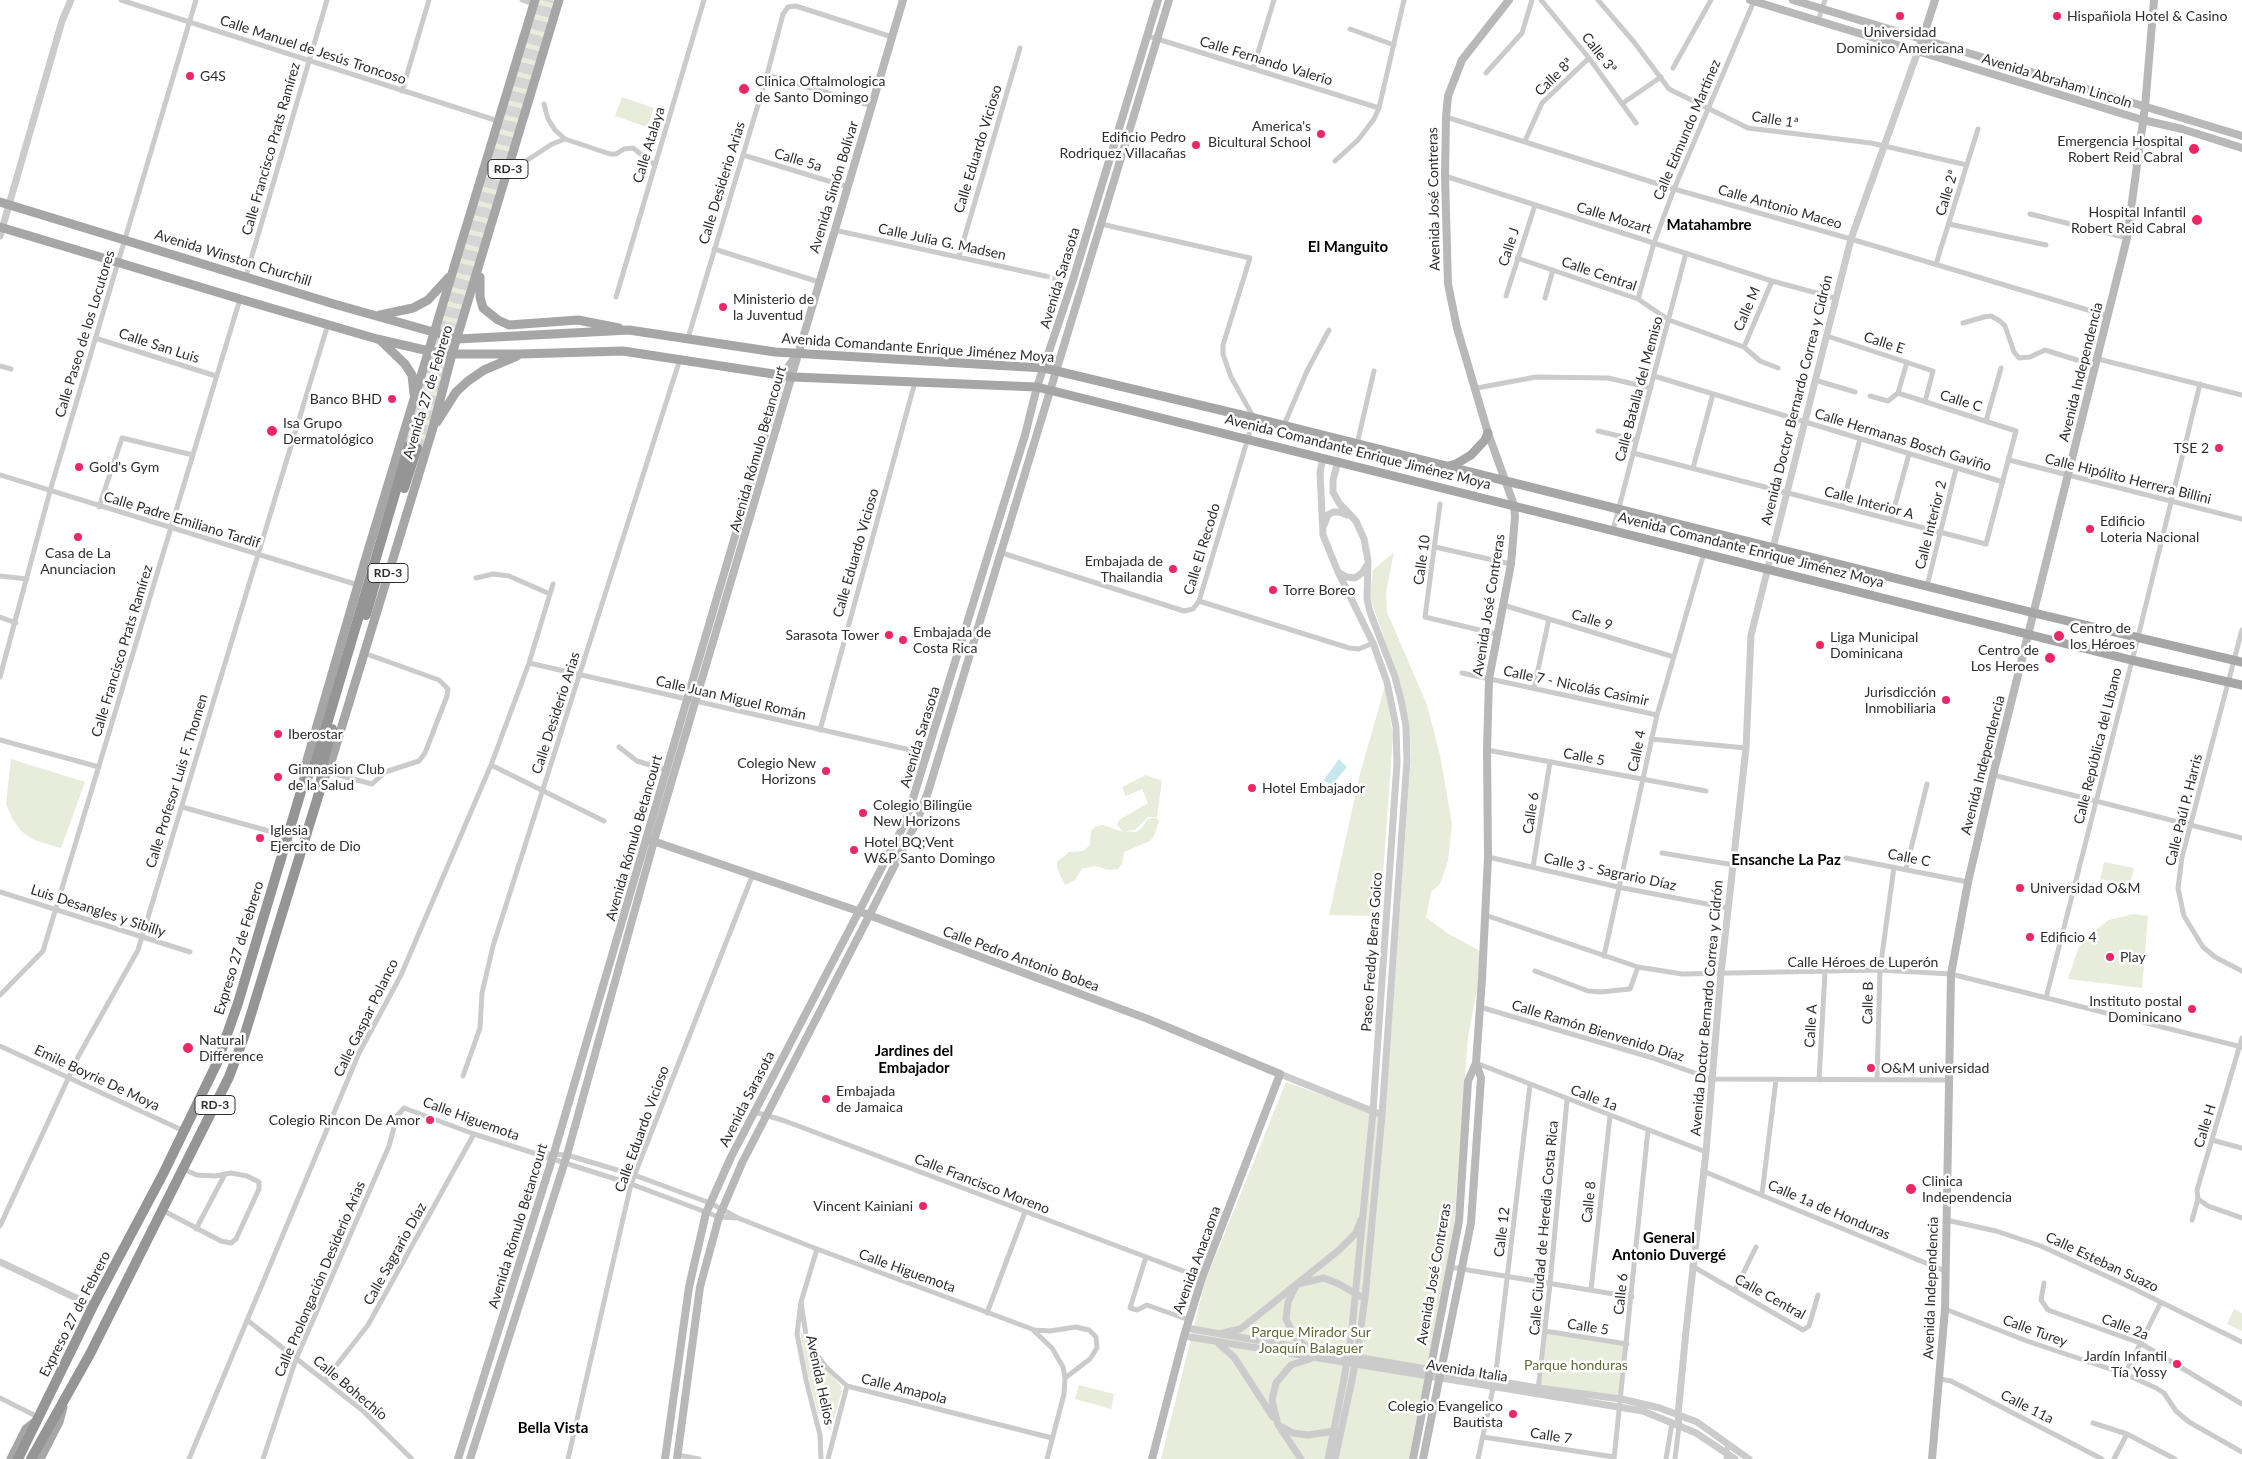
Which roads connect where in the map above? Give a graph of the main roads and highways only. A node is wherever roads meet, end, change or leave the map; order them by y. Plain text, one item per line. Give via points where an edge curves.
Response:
1 (559, 0) edge
2 (903, 0) edge
3 (1158, 0) edge
4 (1169, 0) edge
5 (1508, 0) edge
6 (1794, 0) edge
7 (1935, 0) edge
8 (2154, 0) edge
9 (1752, 1) edge
10 (534, 2) edge
11 (1922, 40) junction
12 (1918, 51) junction
13 (1130, 93) junction
14 (1140, 96) junction
15 (2145, 107) junction
16 (2143, 120) junction
17 (2242, 136) edge
18 (2242, 148) edge
19 (4, 203) edge
20 (1, 230) edge
21 (480, 267) junction
22 (452, 273) junction
23 (376, 316) junction
24 (630, 330) junction
25 (434, 333) junction
26 (378, 339) junction
27 (458, 339) junction
28 (429, 351) junction
29 (452, 354) junction
30 (520, 354) junction
31 (797, 354) junction
32 (1044, 368) junction
33 (1055, 371) junction
34 (782, 376) junction
35 (793, 378) junction
36 (1038, 387) junction
37 (1049, 390) junction
38 (414, 398) junction
39 (432, 431) junction
40 (1488, 433) junction
41 (1447, 466) junction
42 (1505, 481) junction
43 (1514, 505) junction
44 (2034, 613) junction
45 (2028, 634) junction
46 (2238, 661) edge
47 (2242, 685) edge
48 (692, 699) junction
49 (302, 788) junction
50 (320, 790) junction
51 (650, 840) junction
52 (858, 911) junction
53 (869, 916) junction
54 (1476, 1063) junction
55 (1280, 1074) joint
56 (65, 1400) junction
57 (37, 1419) junction
58 (678, 1457) edge
59 (11, 1459) edge
60 (18, 1459) edge
61 (31, 1459) edge
62 (40, 1459) edge
63 (458, 1459) edge
64 (470, 1459) edge
65 (666, 1459) edge
66 (1152, 1459) edge
67 (1412, 1459) edge
68 (1423, 1459) edge
69 (1932, 1459) edge

1 - 21 main road, Avenida 27 de Febrero / RD-3
2 - 31 main road, Avenida Simón Bolívar
3 - 13 main road, Avenida Sarasota
4 - 14 main road, Avenida Sarasota
5 - 40 main road, Avenida José Contreras via 1462,60 1448,96 1446,117 1448,284 1457,328
6 - 11 main road, Avenida Abraham Lincoln
7 - 11 main road, Avenida Doctor Bernardo Correa y Cidrón
8 - 15 main road, Avenida Independencia
9 - 12 main road, Avenida Abraham Lincoln
10 - 22 main road, Avenida 27 de Febrero / RD-3
11 - 12 main road, Avenida Doctor Bernardo Correa y Cidrón
11 - 15 main road, Avenida Abraham Lincoln
12 - 16 main road, Avenida Abraham Lincoln
13 - 14 main road
13 - 32 main road, Avenida Sarasota via 1068,282
14 - 33 main road, Avenida Sarasota
15 - 16 main road, Avenida Independencia
15 - 17 main road, Avenida Abraham Lincoln
16 - 18 main road, Avenida Abraham Lincoln
16 - 44 main road, Avenida Independencia via 2128,238
19 - 23 main road, Avenida Winston Churchill
20 - 26 main road
21 - 24 main road via 483,308 498,320 509,324 578,320
21 - 27 main road, Avenida 27 de Febrero / RD-3
22 - 23 main road via 428,300 413,308
22 - 25 main road, Avenida 27 de Febrero / RD-3
23 - 25 main road, Avenida Winston Churchill
24 - 27 main road, Avenida Comandante Enrique Jiménez Moya
24 - 31 main road, Avenida Comandante Enrique Jiménez Moya
25 - 27 main road, Avenida Winston Churchill
25 - 28 main road, Avenida 27 de Febrero / RD-3
26 - 28 main road
26 - 38 main road via 406,364 412,376
27 - 29 main road, Avenida 27 de Febrero / RD-3
28 - 29 main road
28 - 38 main road, Avenida 27 de Febrero / RD-3
29 - 30 main road, Avenida Comandante Enrique Jiménez Moya
29 - 39 main road, Avenida 27 de Febrero / RD-3
30 - 34 main road, Avenida Comandante Enrique Jiménez Moya via 623,351
30 - 39 main road via 468,381 456,392
31 - 32 main road, Avenida Comandante Enrique Jiménez Moya
31 - 34 main road, Avenida Rómulo Betancourt
31 - 35 main road, Avenida Rómulo Betancourt
32 - 33 main road, Avenida Comandante Enrique Jiménez Moya
32 - 36 main road, Avenida Sarasota
33 - 37 main road, Avenida Sarasota
33 - 41 main road, Avenida Comandante Enrique Jiménez Moya
34 - 35 main road, Avenida Comandante Enrique Jiménez Moya
34 - 48 main road, Avenida Rómulo Betancourt
35 - 36 main road, Avenida Comandante Enrique Jiménez Moya
35 - 48 main road, Avenida Rómulo Betancourt
36 - 37 main road, Avenida Comandante Enrique Jiménez Moya
36 - 52 main road, Avenida Sarasota via 906,821
37 - 43 main road, Avenida Comandante Enrique Jiménez Moya
37 - 53 main road, Avenida Sarasota via 928,792 917,821
38 - 49 main road, Avenida 27 de Febrero / RD-3 via 307,760
39 - 50 main road, Avenida 27 de Febrero / RD-3
40 - 41 main road via 1471,455
40 - 42 main road, Avenida José Contreras
41 - 42 main road, Avenida Comandante Enrique Jiménez Moya
42 - 43 main road, Avenida José Contreras
42 - 44 main road, Avenida Comandante Enrique Jiménez Moya
43 - 45 main road, Avenida Comandante Enrique Jiménez Moya
43 - 54 main road, Avenida José Contreras via 1511,564 1489,678 1486,750 1488,857
44 - 45 main road, Avenida Independencia
44 - 46 main road, Avenida Comandante Enrique Jiménez Moya
45 - 47 main road, Avenida Comandante Enrique Jiménez Moya
45 - 69 main road, Avenida Independencia via 1968,882 1951,974 1945,1309
48 - 51 main road, Avenida Rómulo Betancourt
48 - 51 main road, Avenida Rómulo Betancourt via 666,770
49 - 50 highway, Expreso 27 de Febrero / RD-3 via 316,761 413,447 324,762
49 - 57 highway, Expreso 27 de Febrero / RD-3 via 217,1064
50 - 56 highway, Expreso 27 de Febrero / RD-3 via 229,1077
51 - 52 main road, Calle Pedro Antonio Bobea
51 - 63 main road, Avenida Rómulo Betancourt
51 - 64 main road, Avenida Rómulo Betancourt via 567,1155
52 - 53 main road, Calle Pedro Antonio Bobea
52 - 65 main road, Avenida Sarasota via 706,1212 689,1287
53 - 55 main road, Calle Pedro Antonio Bobea via 1148,1019
53 - 58 main road, Avenida Sarasota via 742,1163 721,1213 700,1287
54 - 67 main road, Avenida José Contreras via 1468,1081 1459,1221
54 - 68 main road, Avenida José Contreras via 1481,1078 1471,1223
55 - 66 main road, Avenida Anacaona via 1202,1278
56 - 61 highway, Expreso 27 de Febrero / RD-3
56 - 62 main road, RD-3 via 59,1422
57 - 59 main road, RD-3 via 26,1429
57 - 60 highway, Expreso 27 de Febrero / RD-3

